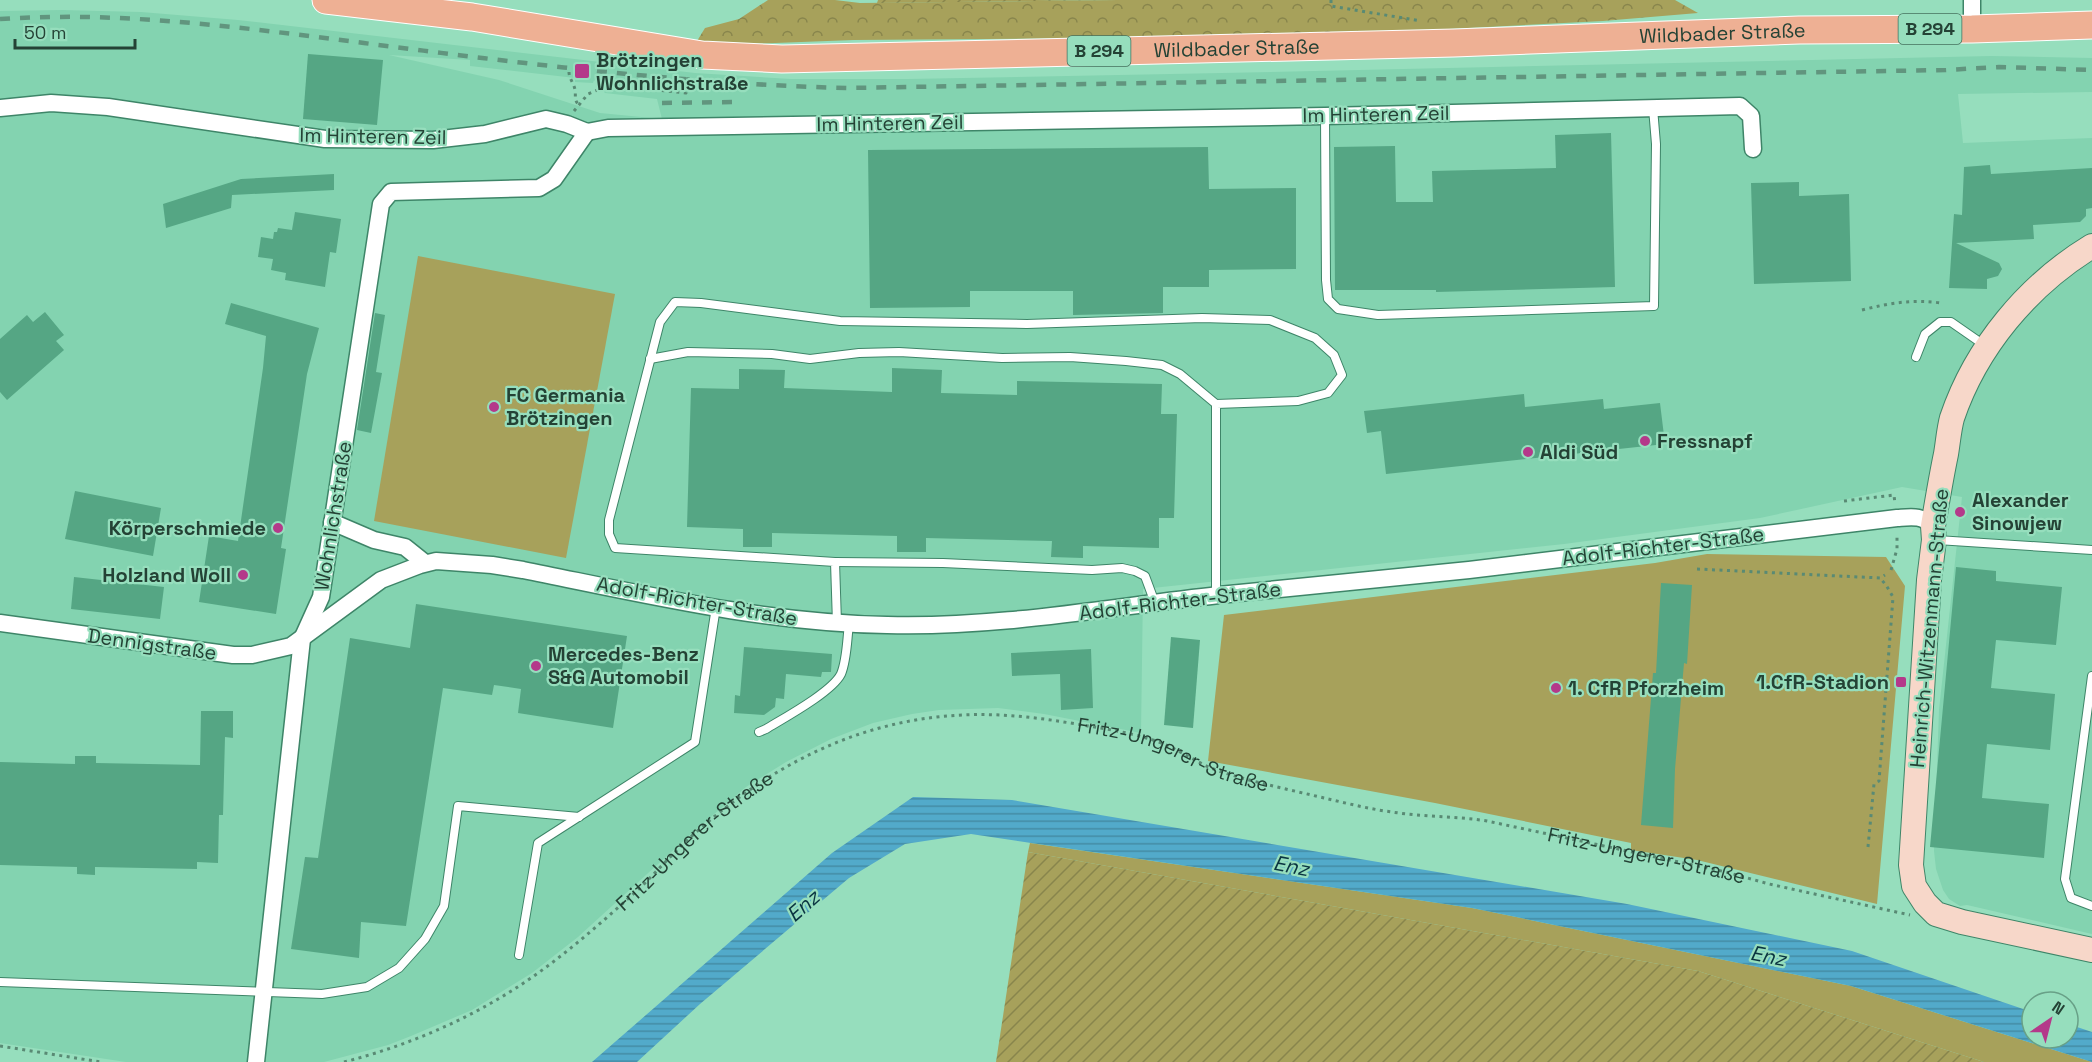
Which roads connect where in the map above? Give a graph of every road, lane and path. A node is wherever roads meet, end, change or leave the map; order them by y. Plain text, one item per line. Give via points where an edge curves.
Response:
1 (326, 0) edge
2 (1972, 0) edge
3 (2092, 25) edge
4 (1972, 29) junction
5 (689, 69) dead end
6 (569, 72) dead end
7 (645, 81) dead end
8 (644, 89) junction
9 (578, 104) junction
10 (0, 108) edge
11 (1653, 108) junction
12 (1325, 116) junction
13 (567, 124) junction
14 (587, 132) junction
15 (1753, 149) dead end
16 (2092, 246) edge
17 (1941, 303) dead end
18 (1862, 310) dead end
19 (1987, 347) junction
20 (1916, 357) dead end
21 (650, 359) junction
22 (1216, 404) junction
23 (1894, 495) dead end
24 (1844, 501) dead end
25 (332, 522) junction
26 (1933, 533) junction
27 (2092, 550) edge
28 (835, 562) junction
29 (426, 563) junction
30 (1697, 569) dead end
31 (1885, 575) dead end
32 (1880, 578) junction
33 (1216, 596) junction
34 (1155, 603) junction
35 (716, 607) junction
36 (0, 623) edge
37 (843, 623) junction
38 (302, 639) junction
39 (2092, 676) edge
40 (759, 732) dead end
41 (579, 817) junction
42 (1868, 847) dead end
43 (2092, 906) edge
44 (1936, 914) junction
45 (2092, 950) edge
46 (519, 955) dead end
47 (0, 982) edge
48 (263, 992) junction
49 (0, 1046) edge
50 (101, 1062) edge
51 (256, 1062) edge
52 (344, 1062) edge

1 - 4 main road, Wildbader Straße / B 294 via 472,17 702,55 782,59 1454,43 1800,30
2 - 4 street
3 - 4 main road, Wildbader Straße / B 294
5 - 8 path via 686,93
6 - 9 path
7 - 8 path
8 - 9 path via 610,85 588,94
9 - 13 path
10 - 13 street, Im Hinteren Zeil via 51,103 108,107 325,139 433,140 485,134 546,119
11 - 12 street, Im Hinteren Zeil
11 - 12 lane via 1654,306 1378,315 1338,309 1328,299
11 - 15 street, Im Hinteren Zeil via 1740,106 1752,116
12 - 14 street, Im Hinteren Zeil via 620,128
13 - 14 street, Im Hinteren Zeil
14 - 25 street, Wohnlichstraße via 554,179 539,188 391,192 381,204
16 - 19 street, Heinrich-Witzenmann-Straße via 2041,284
17 - 18 path via 1895,302
19 - 20 lane via 1952,322 1940,322 1925,334
19 - 26 street, Heinrich-Witzenmann-Straße via 1952,419
21 - 22 lane via 688,352 810,359 859,352 899,352 1126,361 1162,366 1180,374
21 - 22 lane via 660,322 675,303 701,303 840,321 1027,324 1202,318 1270,320 1315,338 1334,355 1342,375 1328,393 1298,401
21 - 28 lane via 609,520 615,548
22 - 33 lane
23 - 24 path
25 - 29 street via 374,540 405,547
25 - 38 street, Wohnlichstraße via 321,597
26 - 27 lane
26 - 33 street, Adolf-Richter-Straße via 1926,519 1897,518
26 - 44 street, Heinrich-Witzenmann-Straße via 1911,866 1919,894
28 - 34 lane via 1122,568 1145,576
28 - 37 lane
29 - 35 street, Adolf-Richter-Straße via 492,565
29 - 38 street, Adolf-Richter-Straße via 381,580
30 - 32 path
31 - 32 path
32 - 42 path via 1893,597 1879,781 1874,784
33 - 34 street, Adolf-Richter-Straße
34 - 37 street, Adolf-Richter-Straße via 988,623
35 - 37 street, Adolf-Richter-Straße
35 - 41 lane via 695,742
36 - 38 street, Dennigstraße via 233,655 277,650
37 - 40 lane via 842,672 836,681 809,703
38 - 48 street, Wohnlichstraße
39 - 43 lane via 2066,879 2071,898
41 - 46 lane via 538,843
41 - 48 lane via 458,806 444,906 425,939 399,968 367,987 322,994
44 - 45 street
44 - 52 path, Fritz-Ungerer-Straße via 1910,916 1881,910 1486,820 1362,807 1226,774 1160,742 1097,727 994,714 937,717 857,734 784,768 697,831 605,918 513,991 416,1040
47 - 48 lane
48 - 51 street, Wohnlichstraße
49 - 50 path

